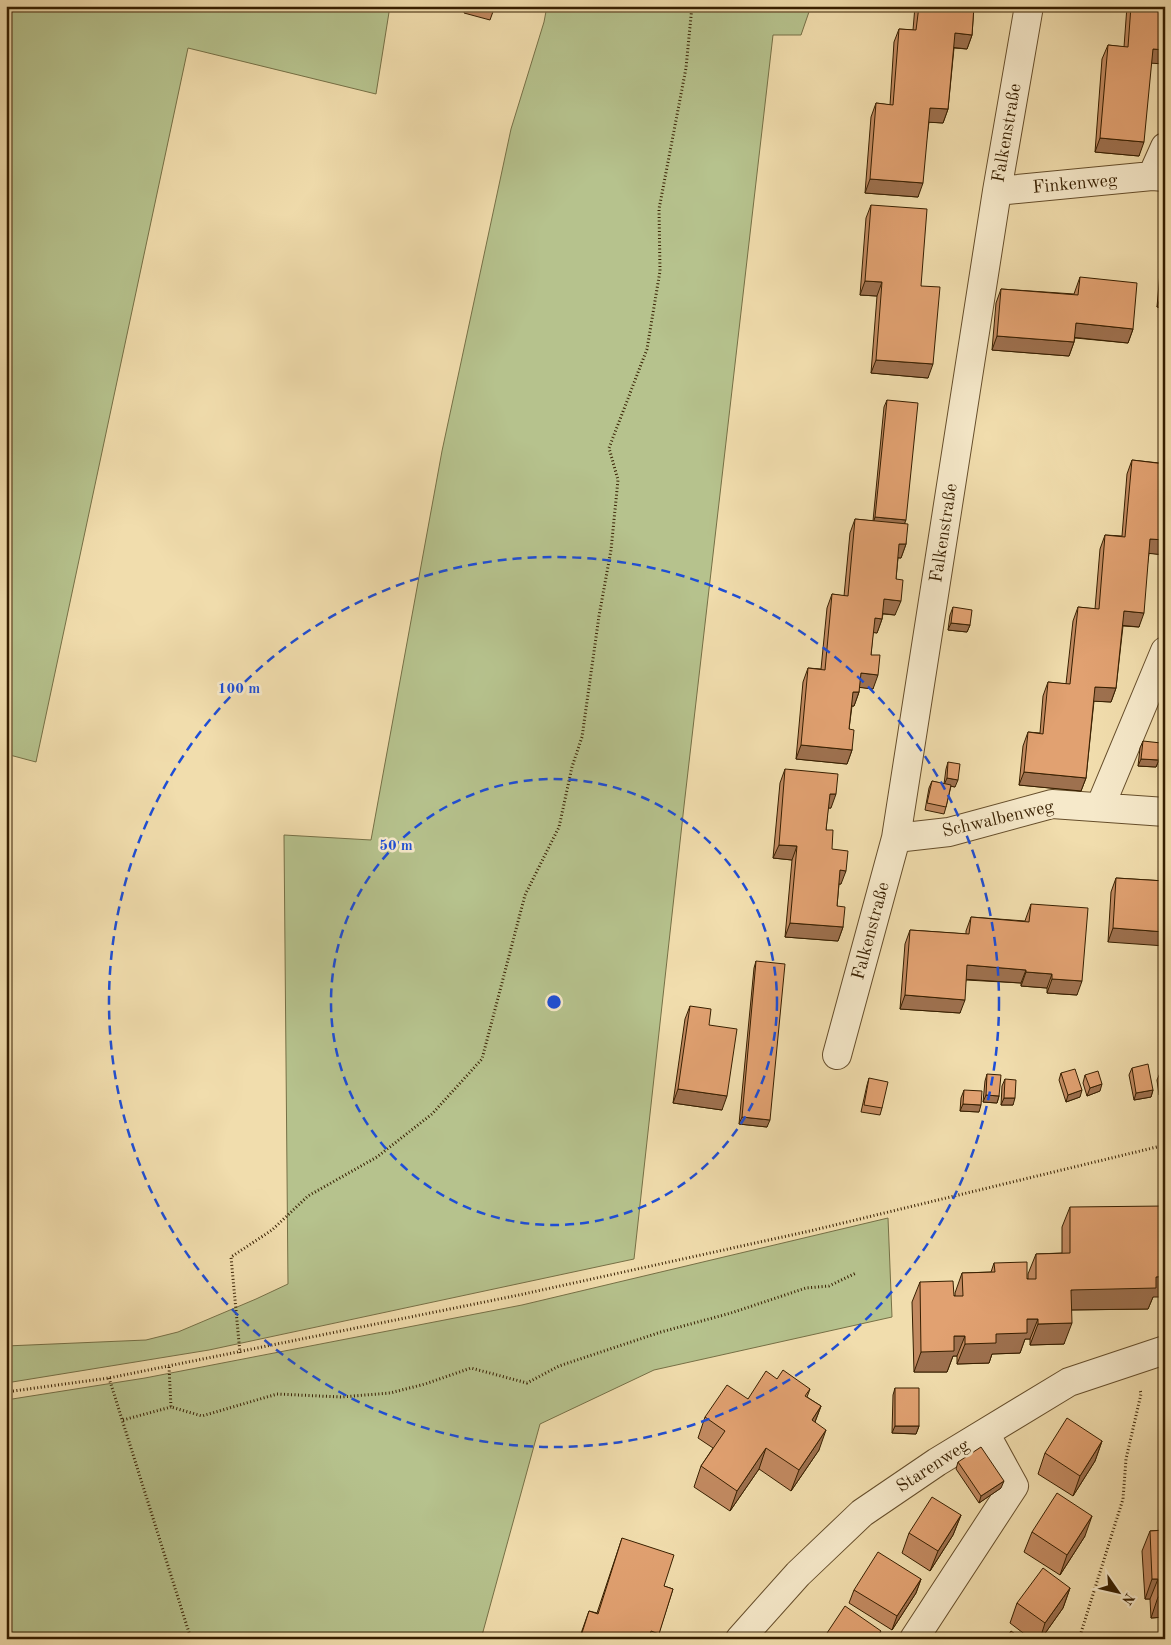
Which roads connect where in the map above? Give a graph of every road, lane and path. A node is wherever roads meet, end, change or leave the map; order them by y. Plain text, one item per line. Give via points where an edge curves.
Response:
1 (692, 6) edge
2 (1029, 6) edge
3 (1165, 147) edge
4 (1159, 177) edge
5 (997, 191) junction
6 (1165, 651) edge
7 (1100, 807) junction
8 (1165, 812) edge
9 (896, 838) junction
10 (837, 1055) dead end
11 (1165, 1145) edge
12 (856, 1273) dead end
13 (1165, 1350) edge
14 (240, 1352) junction
15 (1137, 1358) junction
16 (169, 1367) junction
17 (109, 1378) junction
18 (6, 1392) edge
19 (171, 1407) junction
20 (123, 1420) junction
21 (985, 1433) junction
22 (191, 1639) edge
23 (740, 1639) edge
24 (914, 1639) edge
25 (1079, 1639) edge

1 - 14 path via 686,68 659,209 660,271 646,349 609,448 618,480 611,550 582,736 559,827 525,895 482,1059 432,1114 376,1158 308,1196 272,1230 231,1257
2 - 5 street, Falkenstraße
3 - 4 street, Finkenweg
4 - 5 street, Finkenweg
5 - 9 street, Falkenstraße
6 - 7 street
7 - 8 street, Schwalbenweg
7 - 9 street, Schwalbenweg via 1052,804 949,832
9 - 10 street, Falkenstraße
11 - 14 path via 810,1231
12 - 19 path via 829,1286 806,1288 559,1366 528,1383 471,1368 390,1393 341,1397 277,1394 202,1416
13 - 15 street, Starenweg
14 - 16 path
15 - 21 street, Starenweg via 1070,1382
15 - 25 path via 1141,1394 1126,1459 1123,1499
16 - 17 path
16 - 19 path
17 - 18 path
17 - 20 path
19 - 20 path
20 - 22 path
21 - 23 street, Starenweg via 862,1513 798,1574
21 - 24 street via 1014,1486

